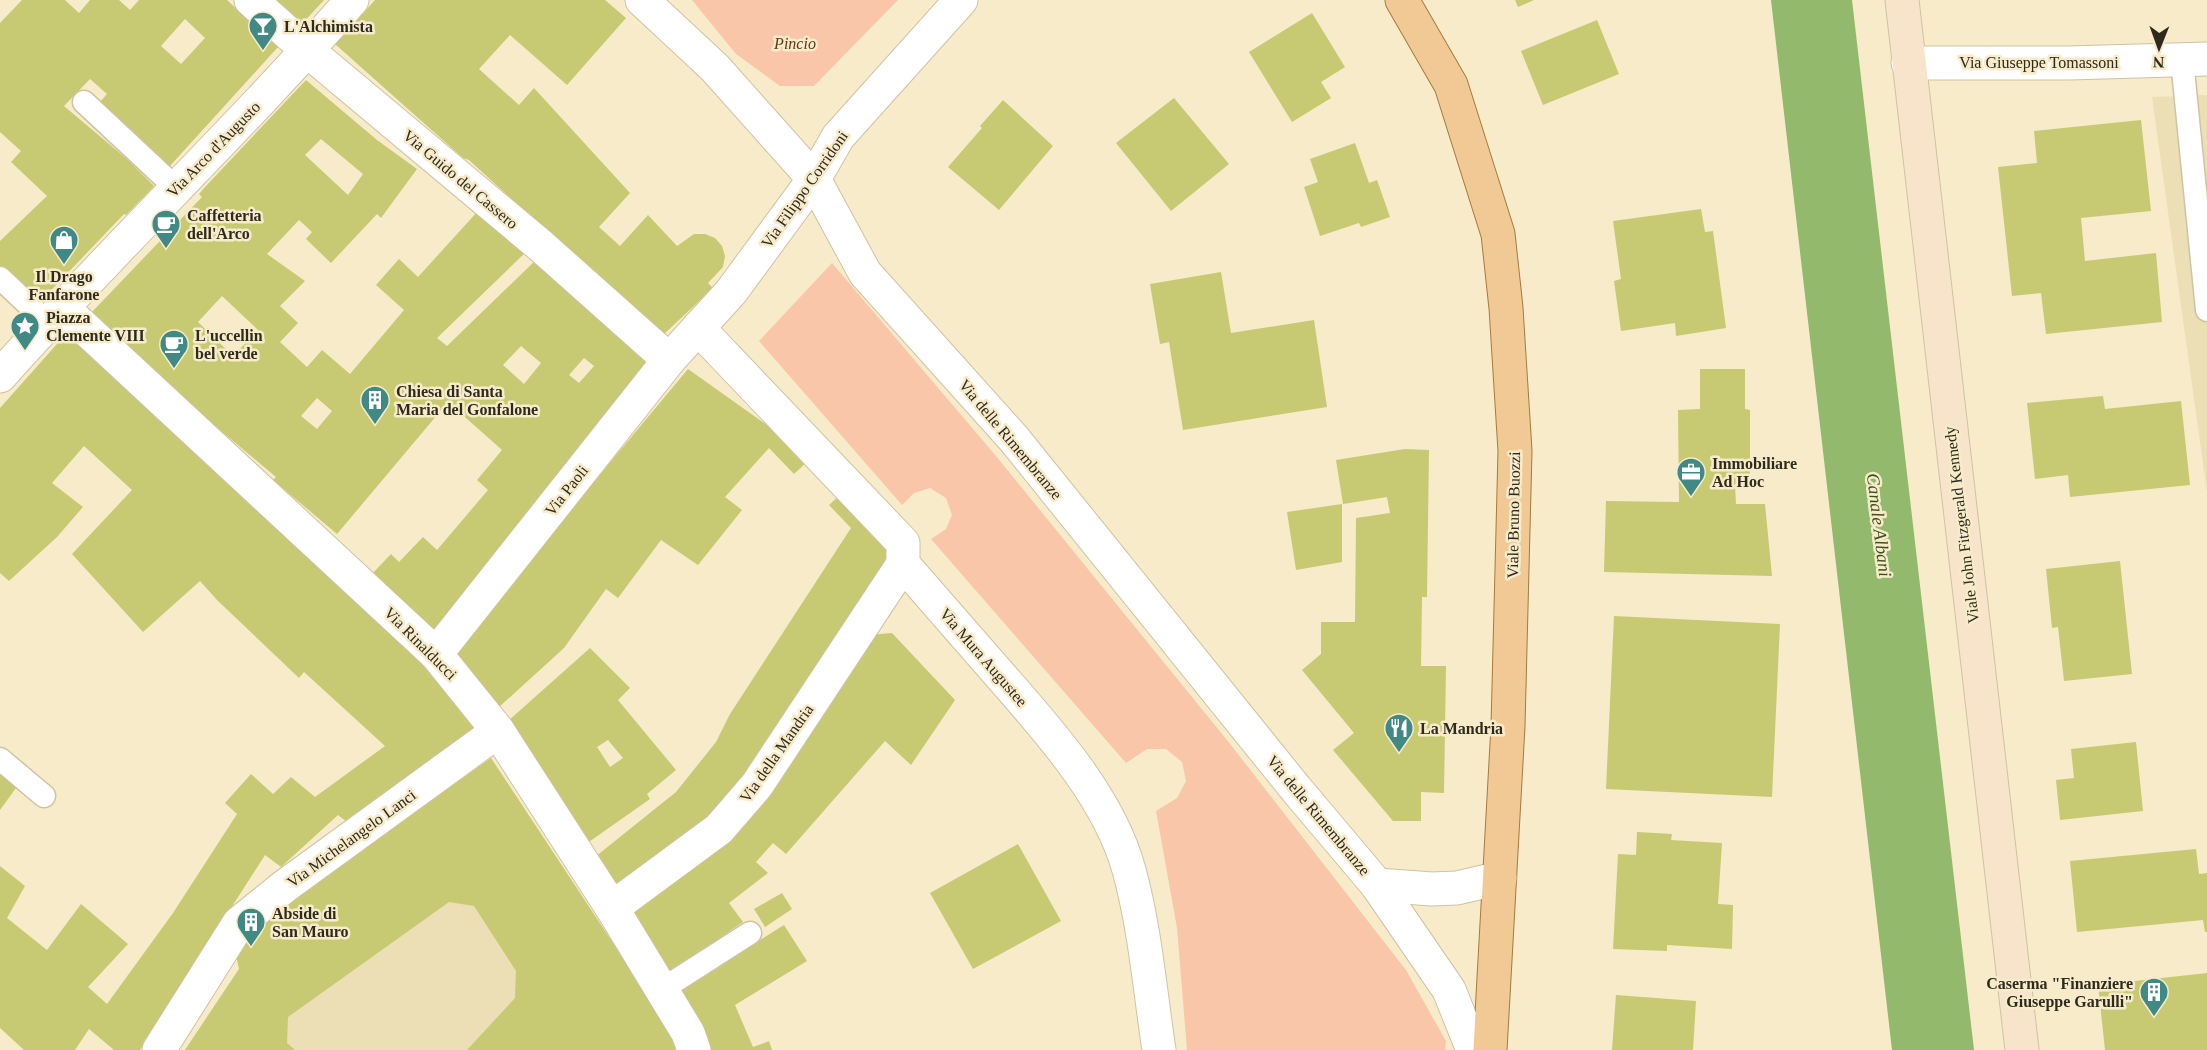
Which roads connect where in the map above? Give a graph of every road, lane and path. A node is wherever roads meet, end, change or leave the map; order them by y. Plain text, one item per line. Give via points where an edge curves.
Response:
1 (251, 0) edge
2 (352, 0) edge
3 (642, 0) edge
4 (961, 0) edge
5 (1402, 0) edge
6 (1902, 0) edge
7 (308, 51) junction
8 (2194, 60) edge
9 (1908, 63) junction
10 (84, 102) dead end
11 (814, 179) junction
12 (176, 188) junction
13 (0, 278) edge
14 (2207, 310) edge
15 (55, 315) junction
16 (698, 327) junction
17 (669, 360) junction
18 (0, 376) edge
19 (903, 564) junction
20 (436, 654) junction
21 (498, 731) junction
22 (0, 759) edge
23 (44, 796) dead end
24 (1500, 878) junction
25 (1377, 885) junction
26 (612, 908) junction
27 (750, 933) dead end
28 (661, 990) junction
29 (159, 1050) edge
30 (694, 1050) edge
31 (1159, 1050) edge
32 (1473, 1050) edge
33 (1490, 1050) edge
34 (2022, 1050) edge

1 - 7 street, Via Guido del Cassero
2 - 7 street, Via Arco d'Augusto
3 - 11 street, Via delle Rimembranze via 715,68
4 - 11 street, Via Filippo Corridoni via 837,137
5 - 24 main road, Viale Bruno Buozzi via 1451,85 1498,234 1515,451
6 - 9 street, Viale John Fitzgerald Kennedy
7 - 12 street, Via Arco d'Augusto
7 - 17 street, Via Guido del Cassero
8 - 9 street, Via Giuseppe Tomassoni
8 - 14 lane
9 - 34 street, Viale John Fitzgerald Kennedy
10 - 12 lane
11 - 16 street, Via Filippo Corridoni via 731,292
11 - 25 street, Via delle Rimembranze via 865,273 1014,439
12 - 15 street, Via Arco d'Augusto
13 - 15 lane
15 - 18 street, Via Arco d'Augusto
15 - 20 street, Via Rinalducci
16 - 17 street, Via Paoli
16 - 19 street, Via Mura Augustee via 903,543
17 - 20 street, Via Paoli
19 - 26 street, Via della Mandria via 757,785 719,829
19 - 31 street, Via Mura Augustee via 1038,719 1114,828 1135,898
20 - 21 street, Via Rinalducci
21 - 26 street, Via Rinalducci
21 - 29 street, Via Michelangelo Lanci via 239,922
22 - 23 lane
24 - 25 street, Via delle Rimembranze via 1457,888
24 - 33 main road, Viale Bruno Buozzi
25 - 32 street, Via delle Rimembranze via 1449,990
26 - 28 street, Via Rinalducci
27 - 28 lane
28 - 30 street, Via Rinalducci

